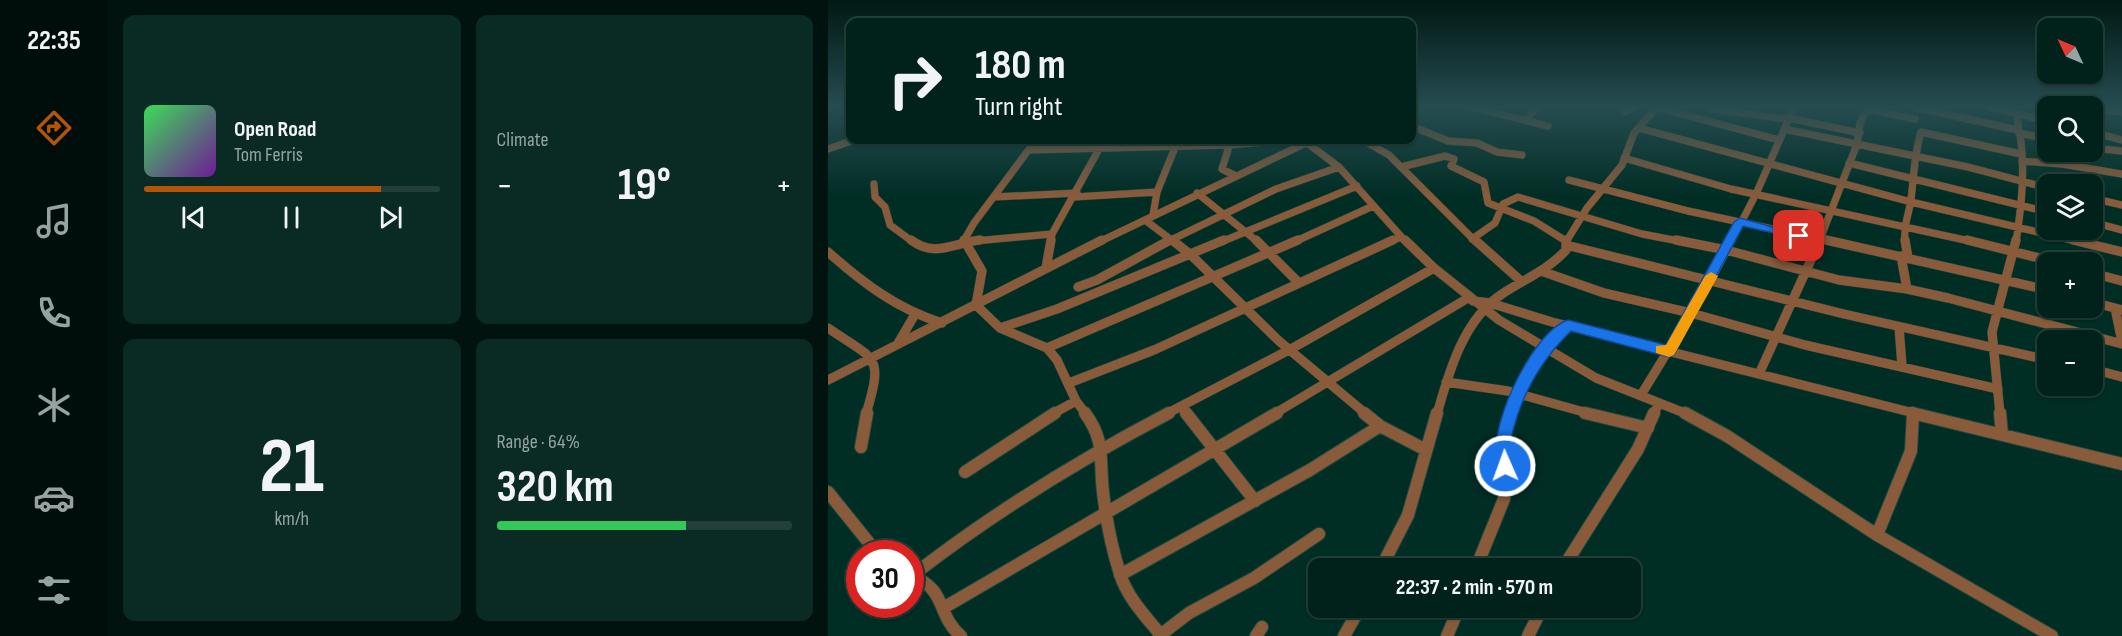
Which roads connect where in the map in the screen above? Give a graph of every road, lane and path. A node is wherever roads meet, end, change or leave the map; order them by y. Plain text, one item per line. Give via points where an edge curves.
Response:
1 (1438, 137) edge
2 (1632, 137) edge
3 (1669, 137) edge
4 (1766, 137) edge
5 (1781, 137) edge
6 (1821, 137) edge
7 (1859, 137) edge
8 (1920, 137) edge
9 (1939, 137) edge
10 (2019, 137) edge
11 (1779, 140) junction
12 (846, 143) edge
13 (1033, 144) edge
14 (1091, 144) edge
15 (1100, 144) edge
16 (1177, 144) edge
17 (1229, 144) edge
18 (1297, 144) edge
19 (1310, 144) edge
20 (1370, 144) edge
21 (1857, 144) junction
22 (828, 149) edge
23 (2103, 149) edge
24 (1029, 150) junction
25 (2122, 151) edge
26 (1522, 155) dead end
27 (1914, 156) junction
28 (1624, 158) junction
29 (2022, 158) junction
30 (1850, 163) junction
31 (1770, 165) junction
32 (1339, 167) junction
33 (1401, 167) junction
34 (2122, 174) edge
35 (1234, 176) junction
36 (1913, 178) junction
37 (1569, 180) dead end
38 (2020, 182) junction
39 (1842, 183) junction
40 (874, 184) dead end
41 (1357, 186) junction
42 (2037, 186) edge
43 (1601, 190) junction
44 (1197, 193) junction
45 (1756, 194) junction
46 (1075, 195) junction
47 (1157, 196) junction
48 (994, 197) junction
49 (2103, 201) edge
50 (1911, 202) junction
51 (1172, 205) junction
52 (2122, 205) edge
53 (1373, 206) junction
54 (2022, 206) junction
55 (1500, 208) junction
56 (2037, 209) edge
57 (1225, 212) junction
58 (1832, 214) junction
59 (1582, 217) junction
60 (1149, 218) junction
61 (1740, 222) junction
62 (2103, 225) edge
63 (1903, 228) junction
64 (2018, 228) junction
65 (2122, 230) edge
66 (1247, 231) junction
67 (1052, 234) junction
68 (1401, 237) junction
69 (1171, 238) junction
70 (1472, 239) junction
71 (1819, 240) junction
72 (963, 242) junction
73 (1566, 243) junction
74 (1726, 250) junction
75 (2013, 251) junction
76 (828, 252) edge
77 (2122, 252) edge
78 (1269, 254) junction
79 (1191, 255) junction
80 (1904, 257) junction
81 (2037, 257) edge
82 (1046, 268) junction
83 (1434, 268) junction
84 (1541, 271) junction
85 (1805, 271) junction
86 (2122, 273) edge
87 (2103, 276) edge
88 (2006, 278) junction
89 (1213, 279) junction
90 (1521, 281) junction
91 (1709, 281) junction
92 (2122, 281) edge
93 (1298, 282) junction
94 (1078, 287) dead end
95 (2037, 287) edge
96 (1907, 289) junction
97 (1470, 299) junction
98 (1792, 302) junction
99 (976, 305) junction
100 (2103, 305) edge
101 (1487, 307) junction
102 (1247, 308) junction
103 (2119, 309) edge
104 (1692, 313) junction
105 (1996, 313) junction
106 (914, 316) junction
107 (942, 323) junction
108 (1568, 325) junction
109 (1899, 327) junction
110 (828, 328) edge
111 (1000, 328) junction
112 (1775, 337) junction
113 (2122, 343) edge
114 (897, 345) junction
115 (1993, 347) junction
116 (1047, 348) junction
117 (1545, 348) junction
118 (1291, 350) junction
119 (1669, 351) junction
120 (2037, 357) edge
121 (872, 358) junction
122 (1902, 366) junction
123 (2103, 372) edge
124 (1759, 374) junction
125 (2122, 377) edge
126 (828, 380) edge
127 (1330, 382) junction
128 (1446, 382) junction
129 (1069, 383) junction
130 (1998, 389) junction
131 (1518, 394) junction
132 (1641, 395) junction
133 (1076, 401) junction
134 (1659, 403) junction
135 (1182, 408) junction
136 (1913, 413) junction
137 (1380, 426) junction
138 (1648, 428) junction
139 (2002, 434) junction
140 (861, 447) dead end
141 (1102, 448) junction
142 (1213, 449) junction
143 (1426, 450) junction
144 (2122, 464) edge
145 (965, 472) dead end
146 (828, 492) edge
147 (1255, 501) junction
148 (1108, 509) junction
149 (1319, 534) dead end
150 (1877, 535) junction
151 (867, 540) edge
152 (1386, 558) edge
153 (1480, 558) edge
154 (1569, 558) edge
155 (924, 566) edge
156 (1120, 575) junction
157 (924, 580) edge
158 (945, 608) junction
159 (1354, 618) edge
160 (1455, 618) edge
161 (1537, 618) edge
162 (961, 636) edge
163 (1160, 636) edge
164 (1344, 636) edge
165 (1447, 636) edge
166 (1528, 636) edge
167 (2052, 636) edge

1 - 26 street
2 - 28 street
3 - 31 street
4 - 11 street
5 - 11 street
6 - 21 street
7 - 21 street
8 - 27 street
9 - 29 street
10 - 29 street
11 - 31 street
12 - 22 street
13 - 24 street
14 - 24 street
15 - 46 street
16 - 47 street
17 - 35 street via 1222,169
18 - 35 street
19 - 32 street
20 - 33 street
21 - 27 street
21 - 30 street
23 - 25 street
24 - 48 street
27 - 36 street
27 - 38 street
28 - 43 street
28 - 45 street
29 - 34 street
29 - 38 street
30 - 36 street
30 - 39 street
31 - 39 street
31 - 45 street
32 - 41 street
32 - 57 street via 1297,180
33 - 55 street via 1445,156 1454,159 1451,166 1484,182 1485,199
33 - 70 street
35 - 44 street
36 - 50 street
36 - 54 street
37 - 43 street
38 - 42 street
38 - 54 street
39 - 50 street
39 - 58 street
40 - 72 street via 874,197 885,207 890,225 914,244 933,251
41 - 53 street
41 - 66 street
43 - 59 street
43 - 61 street
44 - 51 street
44 - 57 street
45 - 58 street
45 - 61 street
46 - 47 street
46 - 48 street
46 - 67 street
47 - 51 street
47 - 60 street
48 - 72 street
49 - 52 street
50 - 63 street
50 - 64 street
51 - 60 street
53 - 68 street
53 - 78 street
54 - 56 street
54 - 64 street
55 - 59 street via 1518,197
55 - 70 street via 1495,223
55 - 73 street via 1534,221
57 - 66 street
57 - 69 street
58 - 63 street
58 - 71 street
59 - 73 street
59 - 74 street via 1642,234
60 - 69 street
60 - 82 street
61 - 71 street
61 - 74 street
62 - 65 street
63 - 75 street
63 - 80 street
64 - 75 street
64 - 77 street
66 - 78 street
66 - 79 street
67 - 72 street
67 - 82 street
68 - 83 street
68 - 93 street
69 - 79 street
69 - 94 street
70 - 90 street
71 - 80 street
71 - 85 street
72 - 99 street via 981,265 984,276
73 - 84 street via 1566,250 1556,262
73 - 91 street
74 - 85 street
74 - 91 street
75 - 81 street
75 - 88 street
76 - 106 street via 853,276
78 - 89 street
78 - 93 street
79 - 89 street
79 - 111 street
80 - 88 street
80 - 96 street
82 - 99 street
83 - 97 street
83 - 118 street
84 - 90 street
84 - 104 street via 1604,293
85 - 96 street
85 - 98 street
86 - 92 street
87 - 92 street
88 - 95 street
88 - 105 street
89 - 102 street
89 - 116 street
90 - 101 street
91 - 98 street
91 - 104 street
93 - 102 street
96 - 105 street
97 - 101 street
97 - 127 street
98 - 109 street
98 - 112 street
99 - 107 street
99 - 111 street
100 - 103 street
101 - 108 street
101 - 117 street
101 - 128 street via 1468,330
102 - 118 street
102 - 129 street via 1148,355
103 - 113 street
104 - 112 street
104 - 119 street
105 - 113 street
105 - 115 street
106 - 107 street
106 - 114 street
107 - 114 street
108 - 117 street
108 - 119 street
109 - 115 street
109 - 122 street
110 - 121 street
111 - 116 street
112 - 122 street
112 - 124 street
114 - 121 street
115 - 120 street
115 - 130 street
116 - 129 street
117 - 131 street
117 - 132 street via 1596,378
118 - 127 street
118 - 135 street
119 - 124 street
119 - 132 street
121 - 126 street
121 - 140 street via 875,385 862,428
122 - 130 street
123 - 125 street
124 - 136 street
127 - 137 street
127 - 142 street
128 - 131 street
128 - 143 street
129 - 133 street
130 - 139 street
131 - 138 street
131 - 153 street via 1502,444 1507,478 1504,499
132 - 134 street
133 - 141 street via 1097,430
133 - 145 street
134 - 138 street
134 - 150 street via 1727,436
135 - 141 street
135 - 142 street
136 - 139 street
136 - 150 street via 1911,451
137 - 143 street
137 - 147 street
138 - 154 street
139 - 144 street
141 - 148 street via 1103,492
141 - 155 street via 962,537
142 - 147 street
142 - 148 street
143 - 152 street via 1408,515
146 - 151 street
147 - 156 street
148 - 156 street
148 - 158 street
149 - 163 street via 1254,578 1198,607
150 - 167 street
156 - 163 street
157 - 158 street
158 - 162 street via 948,622
159 - 164 street
160 - 165 street
161 - 166 street

